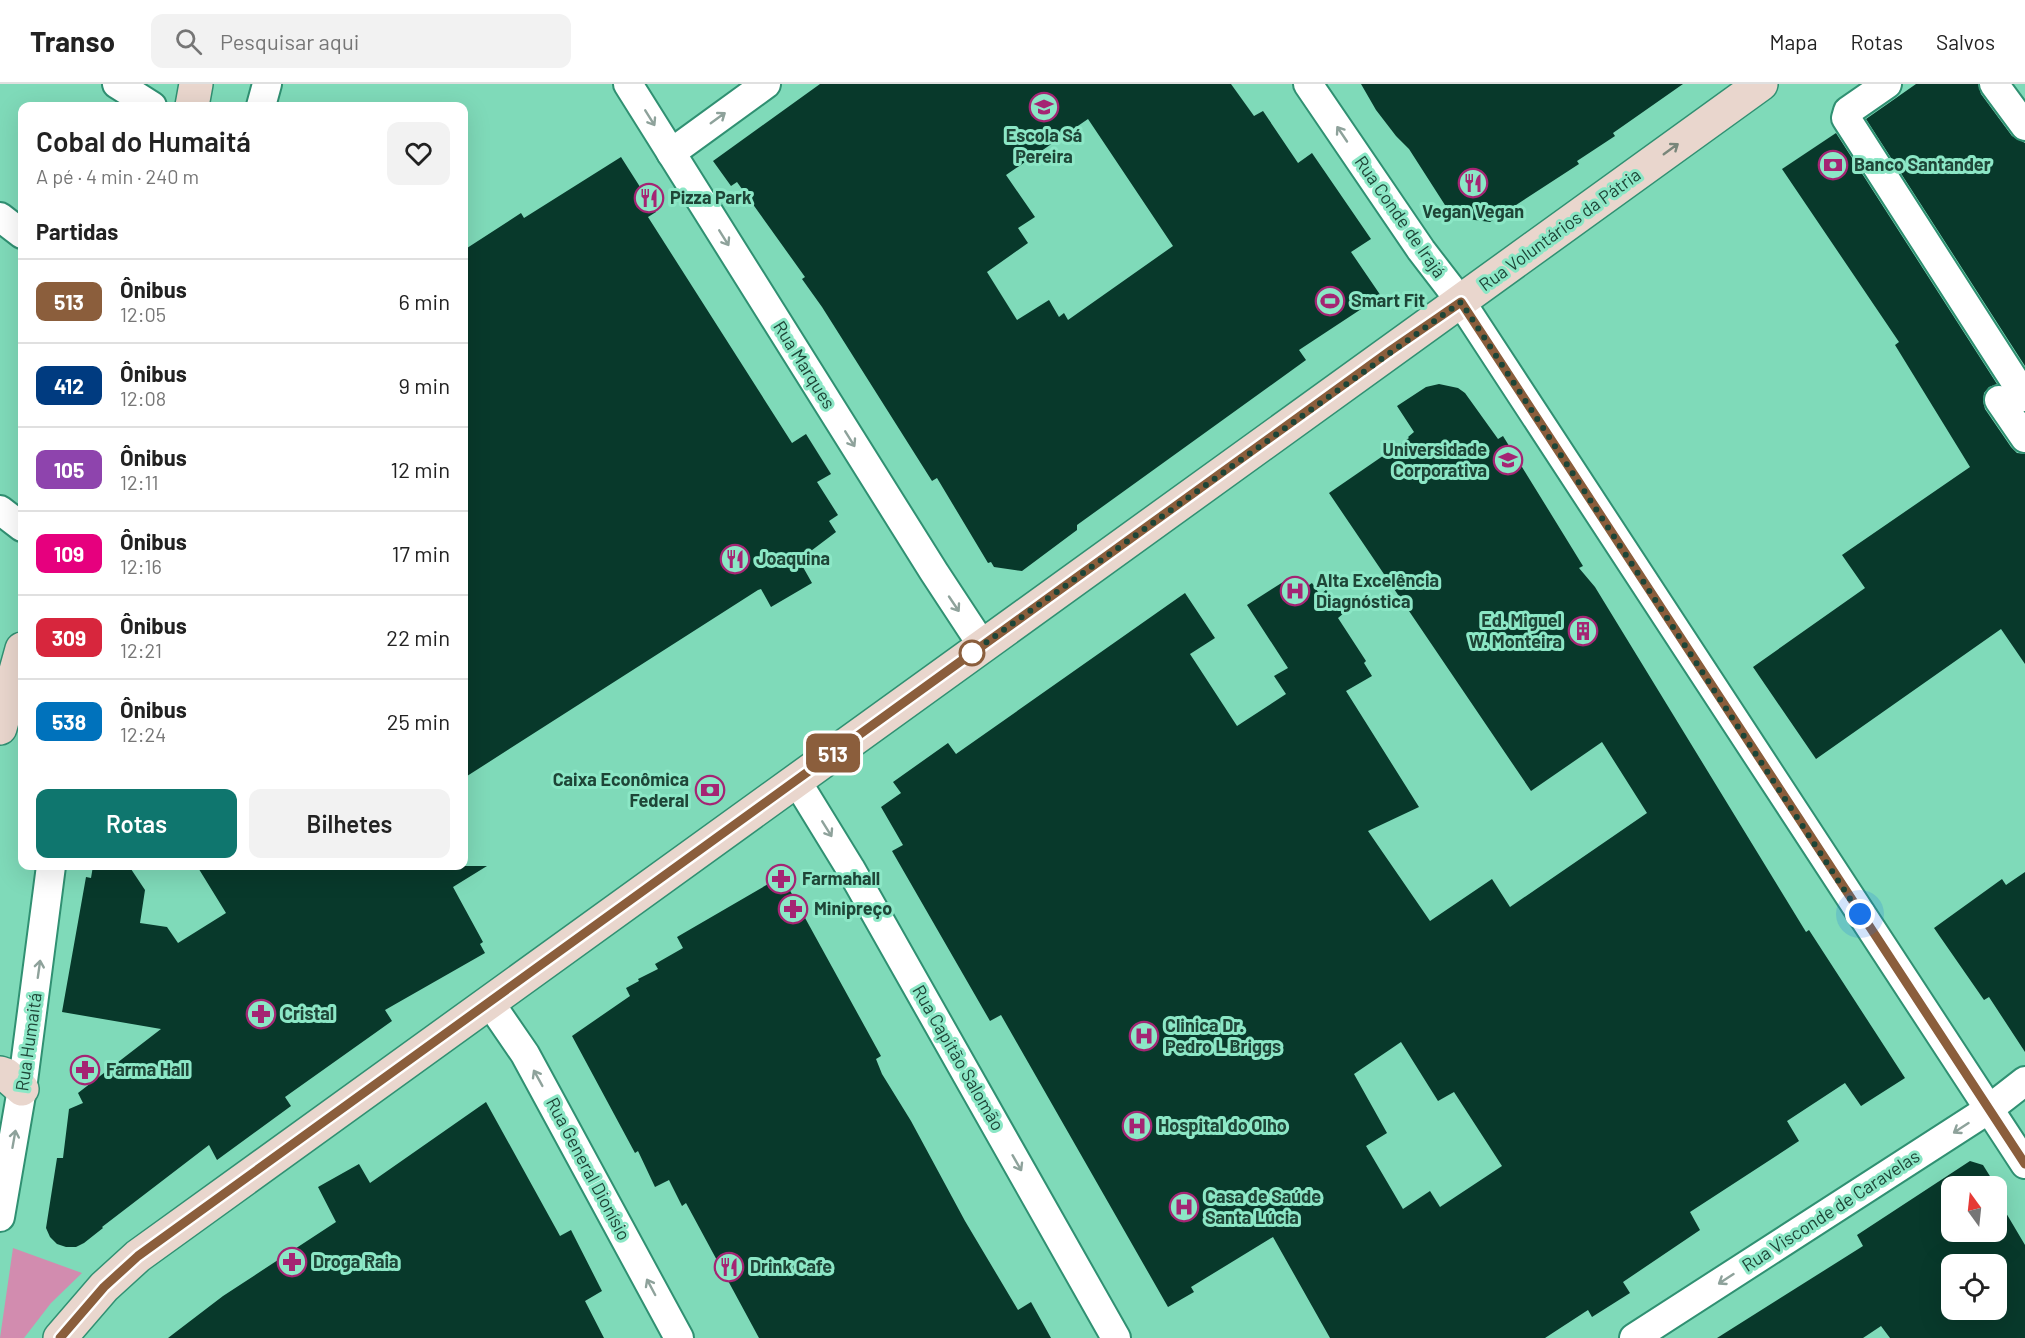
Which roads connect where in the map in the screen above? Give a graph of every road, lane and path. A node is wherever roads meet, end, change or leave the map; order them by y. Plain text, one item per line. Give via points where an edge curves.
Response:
1 (117, 84) edge
2 (195, 84) edge
3 (267, 84) edge
4 (628, 84) edge
5 (766, 84) edge
6 (1308, 84) edge
7 (1761, 84) edge
8 (1887, 84) edge
9 (1994, 84) edge
10 (146, 102) edge
11 (193, 102) edge
12 (262, 102) edge
13 (2025, 126) edge
14 (671, 153) junction
15 (0, 217) edge
16 (18, 231) edge
17 (1461, 302) junction
18 (2012, 398) edge
19 (2025, 438) edge
20 (0, 510) edge
21 (18, 524) edge
22 (982, 645) junction
23 (18, 663) edge
24 (0, 728) edge
25 (796, 780) junction
26 (50, 870) edge
27 (490, 1003) junction
28 (11, 1081) edge
29 (2025, 1081) edge
30 (1989, 1109) junction
31 (2025, 1164) edge
32 (0, 1217) edge
33 (60, 1338) edge
34 (679, 1338) edge
35 (1116, 1338) edge
36 (1634, 1338) edge

1 - 10 street
2 - 11 main road
3 - 12 street
4 -> 14 street, Rua Marques
14 -> 5 street
17 -> 6 street, Rua Conde de Irajá
17 -> 7 main road, Rua Voluntários da Pátria
8 - 18 street via 1848,111 1846,118
9 - 13 street
14 -> 22 street, Rua Marques
15 - 16 street
17 - 22 main road, Rua Voluntários da Pátria
17 - 30 street, Rua Conde de Irajá
18 - 19 street
20 - 21 street
22 - 25 main road, Rua Voluntários da Pátria
23 - 24 main road
25 - 27 main road, Rua Voluntários da Pátria
25 -> 35 street, Rua Capitão Salomão via 850,868
28 -> 26 street, Rua Humaitá
27 - 33 main road, Rua Voluntários da Pátria via 138,1256 104,1287
34 -> 27 street, Rua General Dionísio via 530,1063
32 -> 28 street, Rua Humaitá
29 - 30 street, Rua Visconde de Caravelas
30 - 31 street, Rua Conde de Irajá
30 -> 36 street, Rua Visconde de Caravelas

